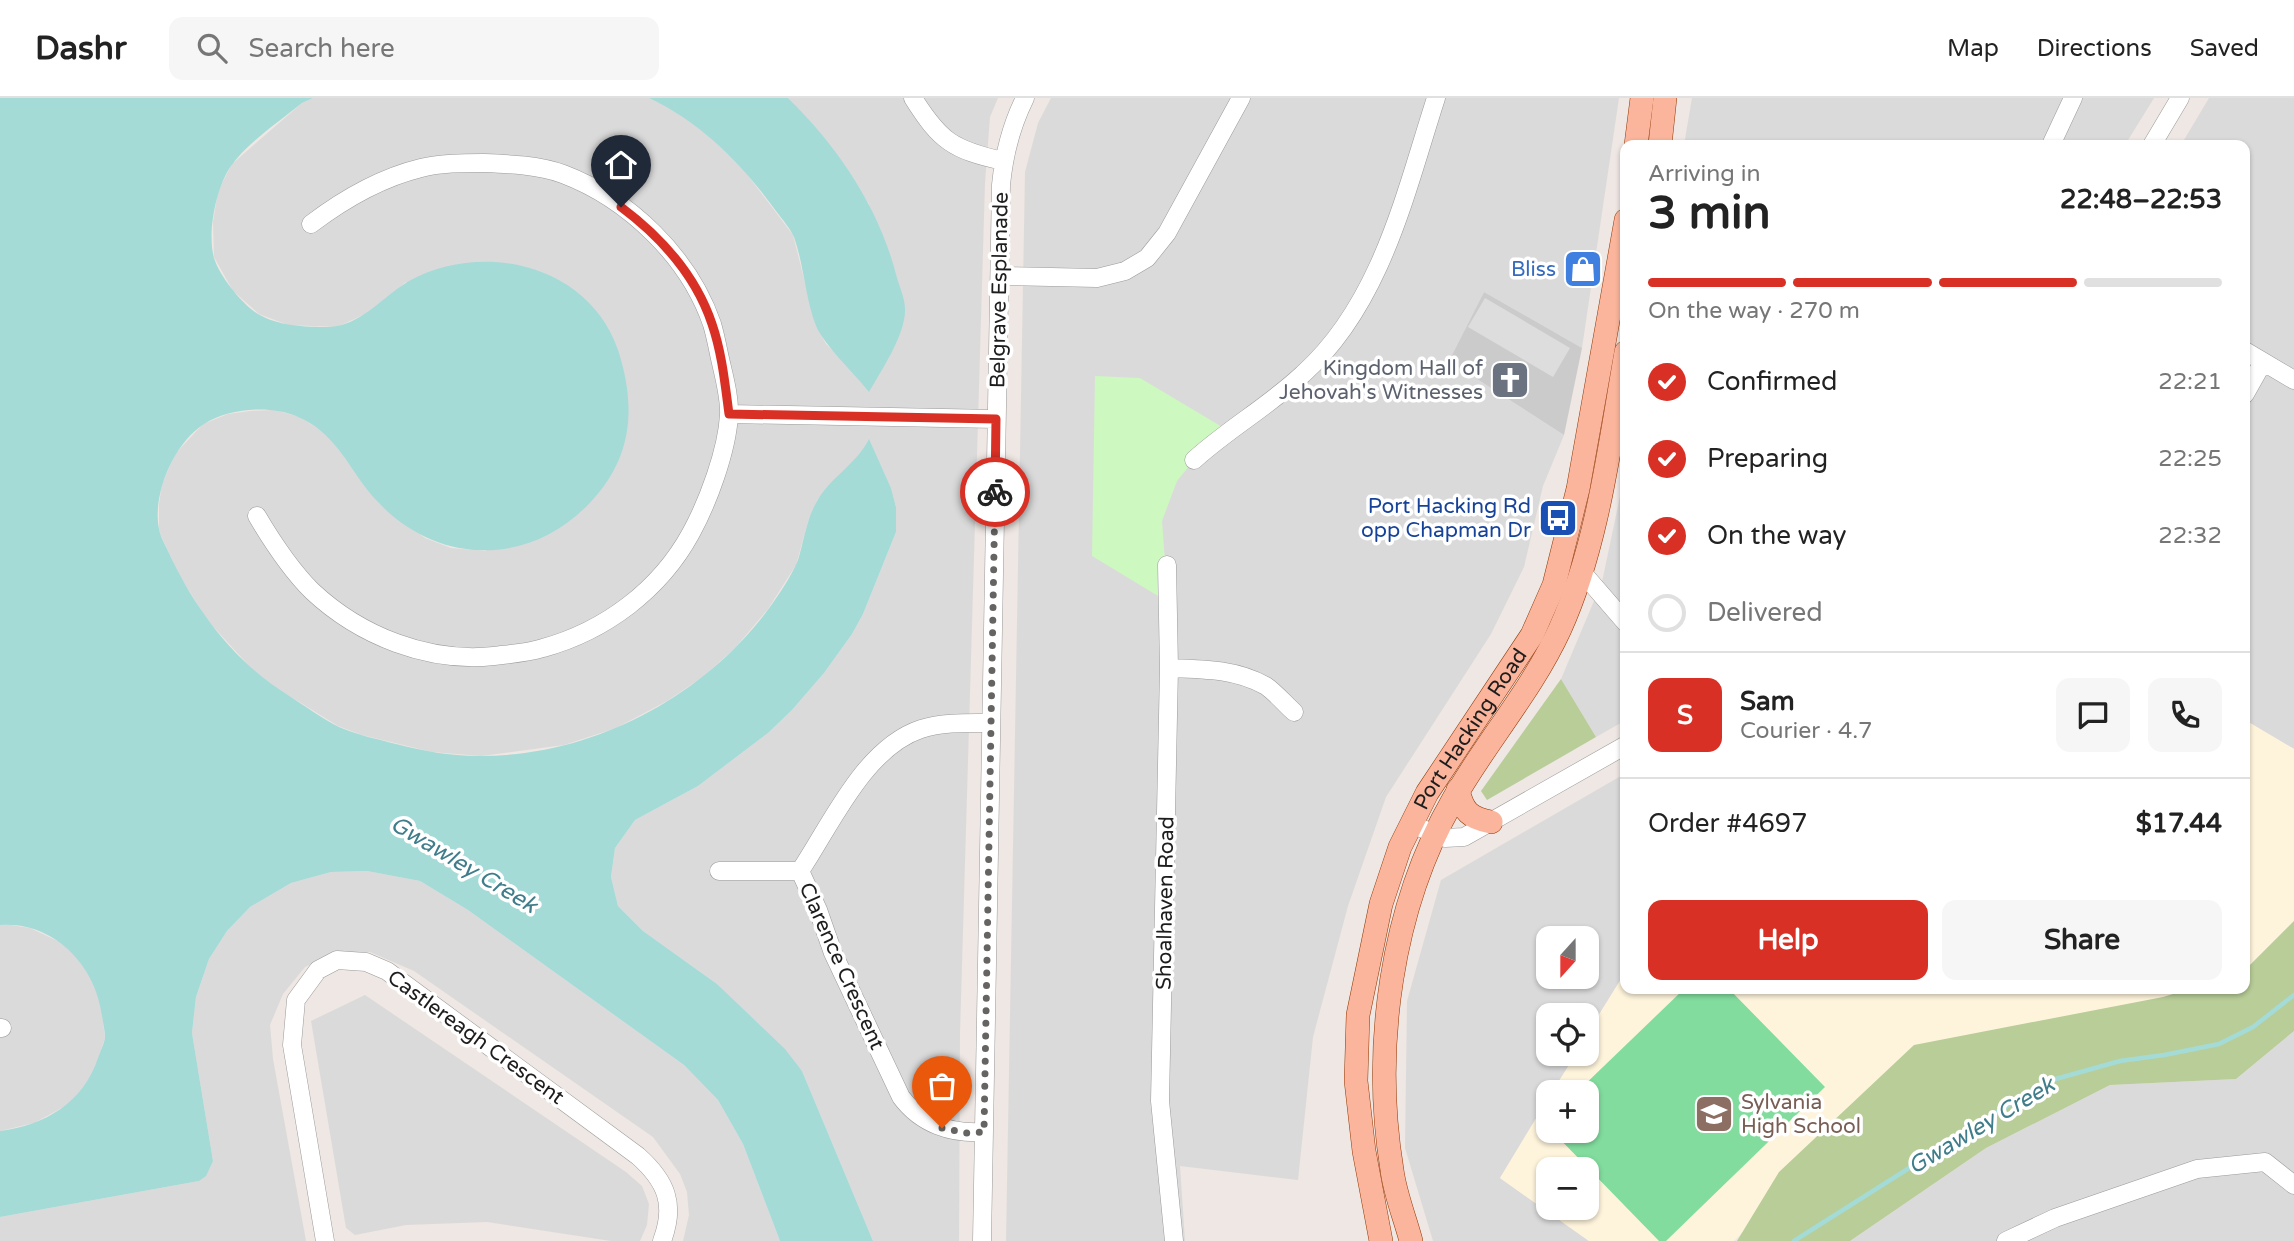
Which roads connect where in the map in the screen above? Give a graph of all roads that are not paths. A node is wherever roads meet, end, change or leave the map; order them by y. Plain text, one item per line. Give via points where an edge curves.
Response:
1 (914, 98) edge
2 (1024, 98) edge
3 (1241, 98) edge
4 (1436, 98) edge
5 (1642, 98) edge
6 (1665, 98) edge
7 (2073, 98) edge
8 (2180, 98) edge
9 (1637, 140) edge
10 (1661, 140) edge
11 (2053, 140) edge
12 (2155, 140) edge
13 (1003, 161) junction
14 (311, 224) dead end
15 (1620, 254) edge
16 (1000, 276) junction
17 (2250, 354) edge
18 (2263, 362) junction
19 (2294, 380) edge
20 (2250, 385) edge
21 (1620, 387) edge
22 (729, 414) junction
23 (996, 419) junction
24 (1194, 460) dead end
25 (257, 516) dead end
26 (1167, 565) dead end
27 (1581, 571) junction
28 (1620, 616) edge
29 (1170, 668) junction
30 (1294, 712) dead end
31 (991, 723) junction
32 (1620, 748) edge
33 (1458, 790) junction
34 (1491, 822) junction
35 (1411, 824) junction
36 (1435, 835) junction
37 (719, 871) dead end
38 (800, 871) junction
39 (984, 1132) junction
40 (2294, 1185) edge
41 (325, 1241) edge
42 (662, 1241) edge
43 (982, 1241) edge
44 (1174, 1241) edge
45 (1381, 1241) edge
46 (1412, 1241) edge
47 (2006, 1241) edge

1 - 13 street via 940,136
2 - 13 street, Belgrave Esplanade
3 - 16 street via 1167,233 1147,258 1125,271 1097,278
4 - 24 street via 1392,233 1372,281 1346,325 1304,373
5 - 9 main road
6 - 10 main road
7 - 11 street
8 - 12 street
13 - 16 street, Belgrave Esplanade
14 - 22 street via 348,197 422,168 515,164 561,174 648,227 696,288 712,324
15 - 35 main road, Port Hacking Road via 1578,489 1554,585 1532,635 1436,778
16 - 23 street, Belgrave Esplanade
17 - 18 street
18 - 19 street
18 - 20 street
21 - 27 main road, Port Hacking Road
22 - 23 street
22 - 25 street via 707,503 682,548 650,589 610,619 541,649 473,658 433,654 365,629 312,590 277,550
23 - 31 street, Belgrave Esplanade
26 - 29 street, Shoalhaven Road
27 - 28 street
27 - 33 main road, Port Hacking Road via 1544,659
29 - 30 street via 1216,669 1243,676 1268,687
29 - 44 street, Shoalhaven Road via 1160,1101
31 - 38 street, Clarence Crescent via 922,729 883,751
31 - 39 street, Belgrave Esplanade
32 - 34 street
33 - 34 main road via 1467,813
33 - 36 main road, Port Hacking Road
34 - 36 street via 1459,838
35 - 36 street
35 - 45 main road, Port Hacking Road via 1381,904 1358,1015 1356,1081
36 - 46 main road, Port Hacking Road via 1402,932 1387,1018 1384,1108 1392,1172
37 - 38 street
38 - 39 street, Clarence Crescent via 901,1097 911,1110 942,1128
39 - 43 street, Belgrave Esplanade
40 - 47 street via 2265,1162 2197,1169 2055,1218
41 - 42 street, Castlereagh Crescent via 292,1045 296,1000 318,970 337,960 366,962 387,971 638,1156 664,1186 668,1219

